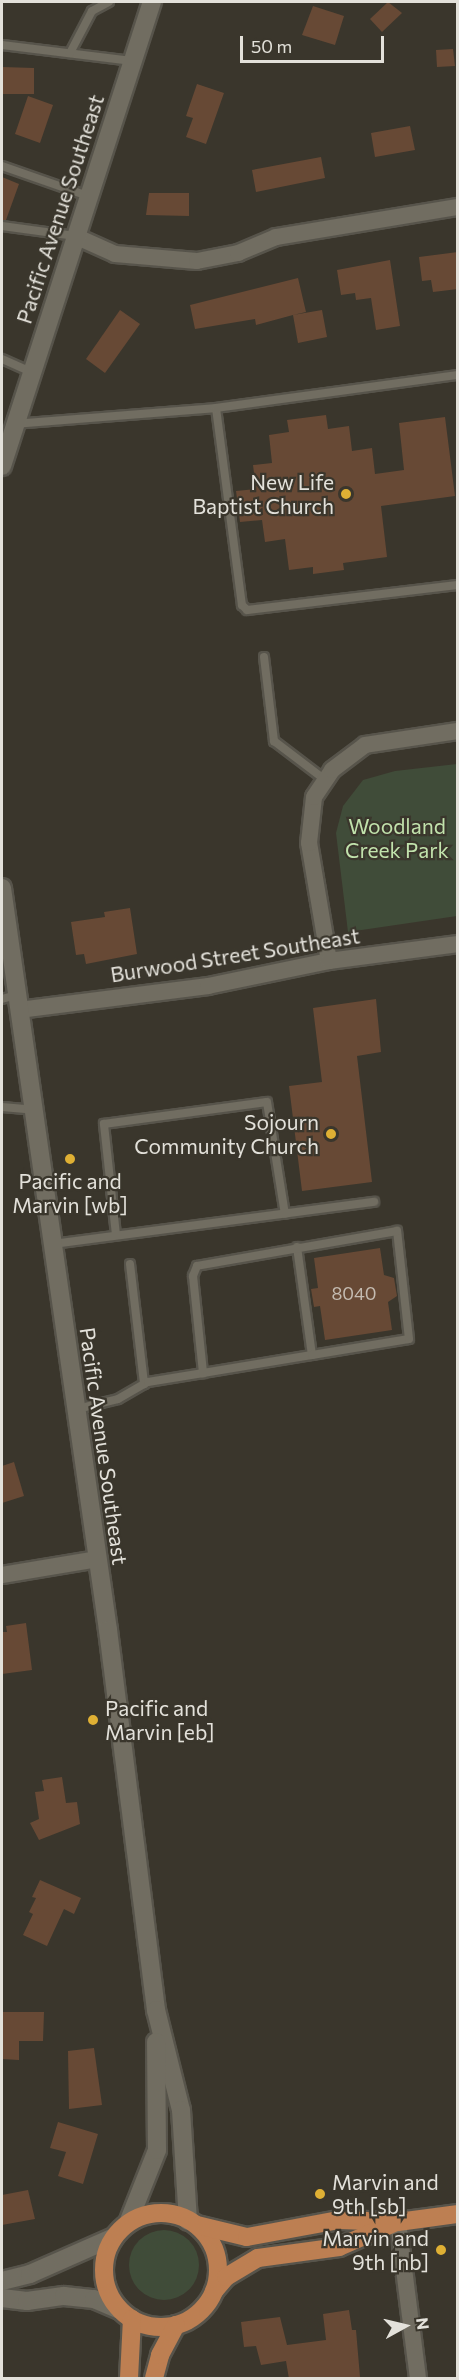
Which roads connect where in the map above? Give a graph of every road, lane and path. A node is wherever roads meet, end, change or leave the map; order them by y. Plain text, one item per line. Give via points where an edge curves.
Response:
1 (109, 2) edge
2 (152, 2) edge
3 (2, 45) edge
4 (70, 53) junction
5 (132, 61) junction
6 (2, 166) edge
7 (88, 196) junction
8 (458, 207) edge
9 (2, 226) edge
10 (75, 236) junction
11 (2, 358) edge
12 (31, 372) junction
13 (458, 375) edge
14 (216, 408) junction
15 (14, 424) junction
16 (2, 466) edge
17 (458, 585) edge
18 (264, 657) dead end
19 (458, 731) edge
20 (324, 779) junction
21 (2, 888) edge
22 (458, 944) edge
23 (329, 961) junction
24 (12, 1001) edge
25 (2, 1107) edge
26 (34, 1110) junction
27 (374, 1203) dead end
28 (285, 1214) junction
29 (116, 1235) junction
30 (53, 1244) junction
31 (297, 1247) junction
32 (130, 1264) dead end
33 (312, 1355) junction
34 (203, 1373) junction
35 (144, 1384) junction
36 (77, 1409) junction
37 (98, 1559) junction
38 (2, 1575) edge
39 (156, 2010) junction
40 (458, 2214) edge
41 (398, 2222) junction
42 (128, 2223) junction
43 (192, 2223) junction
44 (114, 2237) junction
45 (2, 2281) edge
46 (213, 2292) junction
47 (2, 2298) edge
48 (126, 2315) junction
49 (176, 2325) junction
50 (129, 2379) edge
51 (154, 2379) edge
52 (418, 2379) edge

1 - 4 lane via 93,11
2 - 5 main road, Pacific Avenue Southeast
3 - 4 lane
4 - 5 lane
5 - 7 main road, Pacific Avenue Southeast
6 - 7 lane
7 - 10 main road, Pacific Avenue Southeast
8 - 10 street via 276,237 238,253 197,261 115,254
9 - 10 lane
10 - 12 main road, Pacific Avenue Southeast
11 - 12 lane
12 - 15 main road, Pacific Avenue Southeast
13 - 14 lane
14 - 15 lane
14 - 17 lane via 242,605 247,610
15 - 16 main road, Pacific Avenue Southeast
18 - 20 lane via 274,741
19 - 20 street via 365,745
20 - 23 street via 314,797 309,843
21 - 24 main road, Pacific Avenue Southeast
22 - 23 street, Burwood Street Southeast
23 - 24 street, Burwood Street Southeast via 208,986
24 - 26 main road, Pacific Avenue Southeast
25 - 26 lane
26 - 30 main road, Pacific Avenue Southeast
27 - 28 lane
28 - 29 lane
28 - 29 lane via 267,1102 104,1124
29 - 30 lane
30 - 36 main road, Pacific Avenue Southeast
31 - 33 lane
31 - 33 lane via 397,1231 409,1338
31 - 34 lane via 197,1266 193,1276
32 - 35 lane
33 - 34 lane
34 - 35 lane
35 - 36 lane via 118,1399
36 - 37 main road, Pacific Avenue Southeast
37 - 38 street
37 - 39 main road, Pacific Avenue Southeast
39 - 42 main road, Pacific Avenue Southeast via 157,2150
39 - 43 main road, Pacific Avenue Southeast via 181,2110
40 - 41 main road
41 - 43 main road via 339,2220 247,2237
41 - 46 main road via 339,2247 258,2258 226,2277
41 - 52 street
42 - 43 main road via 162,2213
42 - 44 main road
43 - 46 main road via 216,2255
44 - 45 main road via 30,2274
44 - 48 main road via 106,2255 104,2274 108,2294
46 - 49 main road via 205,2307
47 - 48 main road via 94,2299
48 - 49 main road via 156,2327
48 - 50 main road
49 - 51 main road via 160,2355

